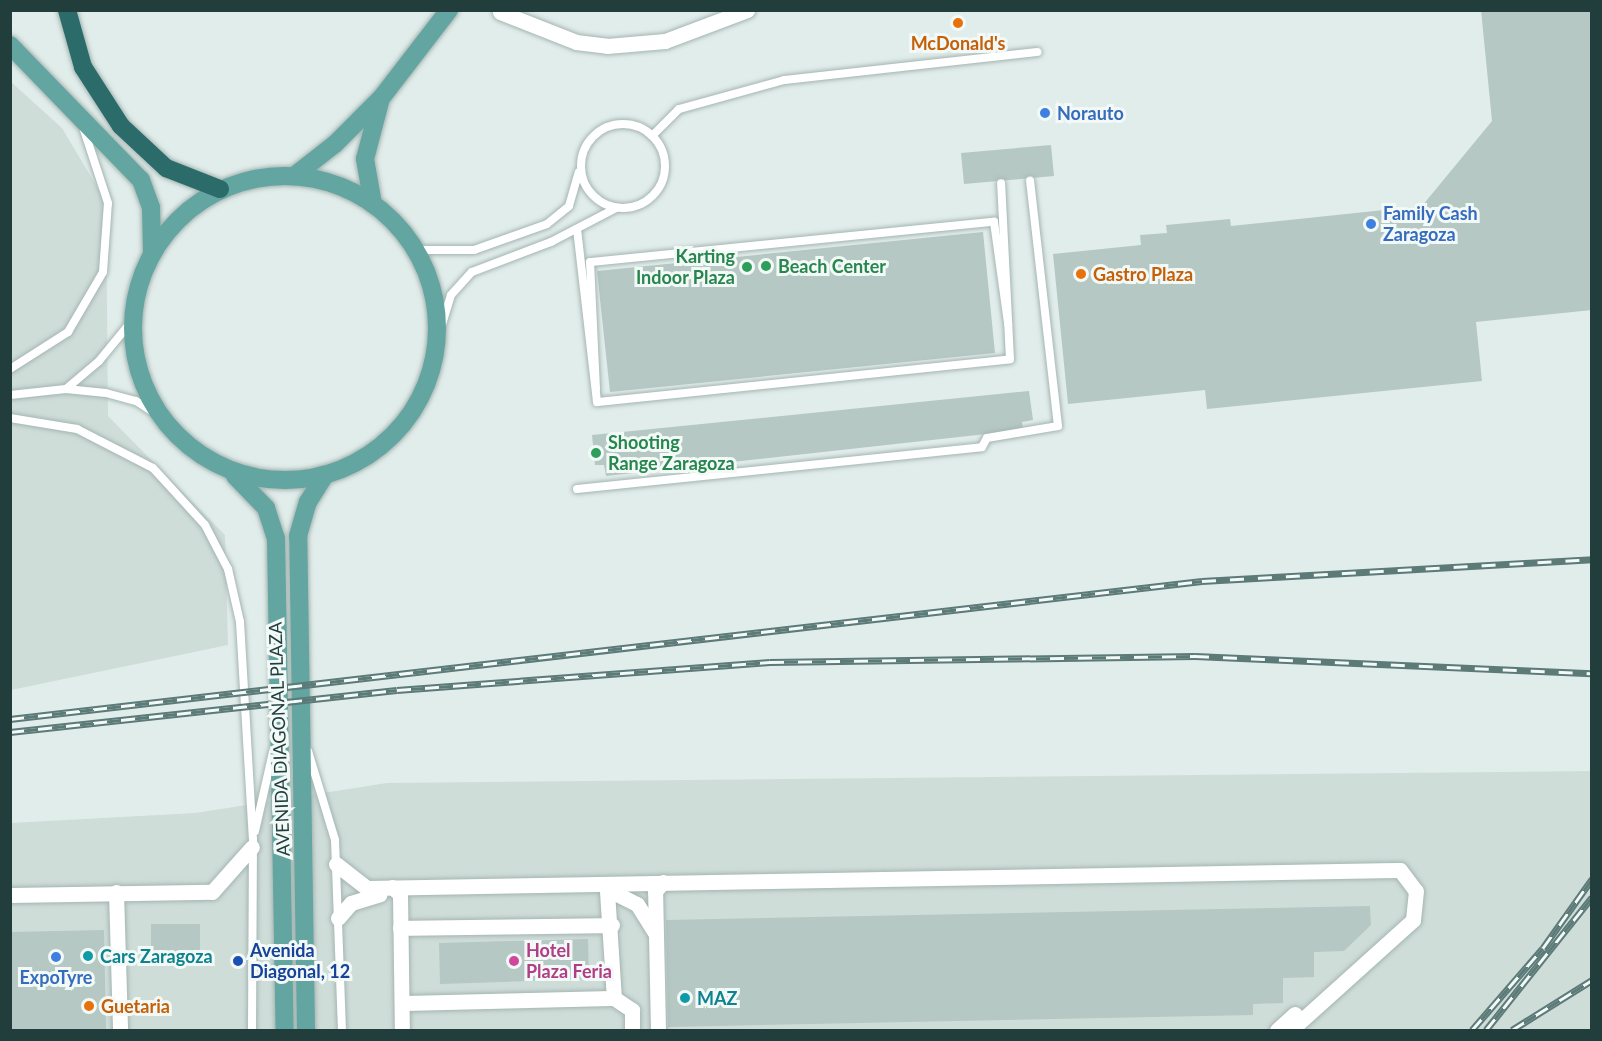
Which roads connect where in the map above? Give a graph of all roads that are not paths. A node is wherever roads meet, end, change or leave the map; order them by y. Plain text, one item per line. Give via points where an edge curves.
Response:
1 (67, 10) edge
2 (450, 10) edge
3 (747, 10) edge
4 (500, 12) dead end
5 (10, 45) edge
6 (1037, 52) dead end
7 (382, 97) junction
8 (80, 117) junction
9 (652, 136) junction
10 (580, 167) junction
11 (294, 176) junction
12 (1030, 180) dead end
13 (1001, 183) dead end
14 (220, 189) junction
15 (373, 204) junction
16 (616, 208) junction
17 (577, 229) junction
18 (415, 250) junction
19 (152, 252) junction
20 (131, 321) junction
21 (1009, 325) junction
22 (436, 344) junction
23 (10, 369) edge
24 (66, 389) junction
25 (596, 389) junction
26 (10, 395) edge
27 (10, 418) edge
28 (164, 419) junction
29 (225, 467) junction
30 (325, 475) junction
31 (577, 489) dead end
32 (279, 727) junction
33 (301, 733) junction
34 (253, 843) junction
35 (336, 864) junction
36 (661, 888) junction
37 (396, 891) junction
38 (609, 891) junction
39 (116, 892) junction
40 (10, 895) edge
41 (338, 918) junction
42 (612, 925) junction
43 (400, 928) junction
44 (656, 935) junction
45 (614, 998) junction
46 (402, 1003) junction
47 (120, 1030) edge
48 (252, 1030) edge
49 (285, 1030) edge
50 (306, 1030) edge
51 (342, 1030) edge
52 (402, 1030) edge
53 (632, 1030) edge
54 (658, 1030) edge
55 (666, 1030) edge
56 (1277, 1030) edge
57 (1291, 1030) edge

1 - 14 highway via 83,67 126,133 166,168
2 - 7 main road
3 - 4 street via 666,41 607,46 576,42
5 - 8 main road
6 - 9 lane via 784,80 679,109
7 - 11 main road via 335,144
7 - 15 main road via 365,159
8 - 19 main road via 146,189
8 - 23 lane via 108,203 103,272 68,332
9 - 10 lane via 633,125 608,126 588,142
9 - 16 lane via 664,159 661,185 643,204
10 - 16 lane via 591,194
10 - 18 lane via 569,206 555,220 474,250
11 - 14 main road via 256,178
11 - 15 main road via 322,180
12 - 31 lane via 1058,426 987,438 982,447
13 - 21 lane
14 - 19 main road via 184,213
15 - 18 main road
16 - 17 lane
17 - 22 lane via 472,272 451,295
17 - 25 lane
18 - 22 main road via 434,295
19 - 20 main road
20 - 24 lane via 99,361
20 - 28 main road, AVENIDA DIAGONAL PLAZA via 142,386
21 - 25 lane via 1010,359 597,402
21 - 25 lane via 994,222 590,262 599,377
22 - 30 main road via 425,388 401,427 367,457
24 - 26 lane
24 - 28 lane via 124,397
27 - 34 lane via 77,429 137,457 181,495 220,549 240,622
28 - 29 main road, AVENIDA DIAGONAL PLAZA
29 - 30 main road via 274,481
29 - 32 main road, AVENIDA DIAGONAL PLAZA via 258,496 273,522
30 - 33 main road, AVENIDA DIAGONAL PLAZA via 308,502 298,536
32 - 34 lane
32 - 49 main road, AVENIDA DIAGONAL PLAZA
33 - 35 lane via 335,840
33 - 50 main road, AVENIDA DIAGONAL PLAZA
34 - 39 street via 212,892
34 - 48 lane
35 - 37 street via 367,888
35 - 41 lane
36 - 37 street
36 - 38 street
36 - 44 street
36 - 55 street
36 - 56 street via 1394,878 1407,894 1403,919
36 - 57 street via 1400,870 1416,891 1413,920
37 - 38 street
37 - 41 street via 367,894
37 - 43 street
38 - 42 street
38 - 44 street via 637,904
39 - 40 street
39 - 47 street
41 - 51 lane
42 - 43 street
42 - 45 street
43 - 46 street
44 - 54 street
45 - 46 street
45 - 53 street via 632,1010
46 - 52 street

